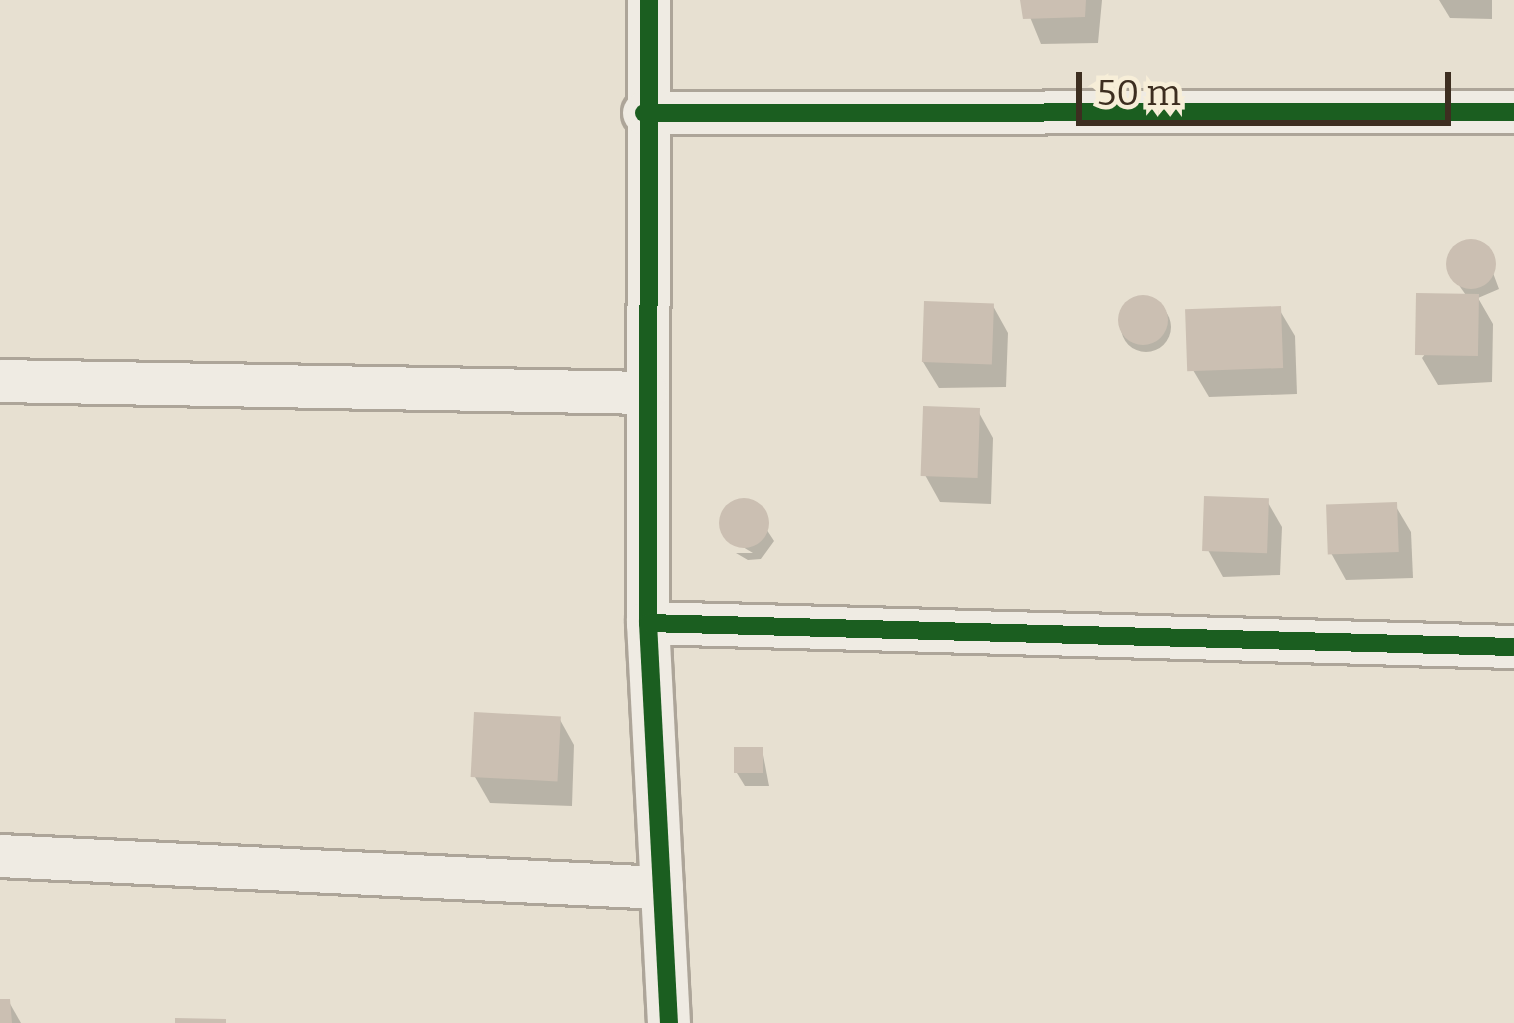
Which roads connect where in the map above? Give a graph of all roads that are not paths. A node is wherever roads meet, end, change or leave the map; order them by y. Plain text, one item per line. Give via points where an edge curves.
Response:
1 (649, 0) edge
2 (1514, 112) edge
3 (644, 113) junction
4 (0, 381) edge
5 (646, 393) junction
6 (648, 623) junction
7 (1514, 647) edge
8 (0, 856) edge
9 (662, 888) junction
10 (670, 1023) edge

1 - 3 street
2 - 3 street
3 - 5 street
4 - 5 street
5 - 6 street
6 - 7 street
6 - 9 street
8 - 9 street
9 - 10 street

